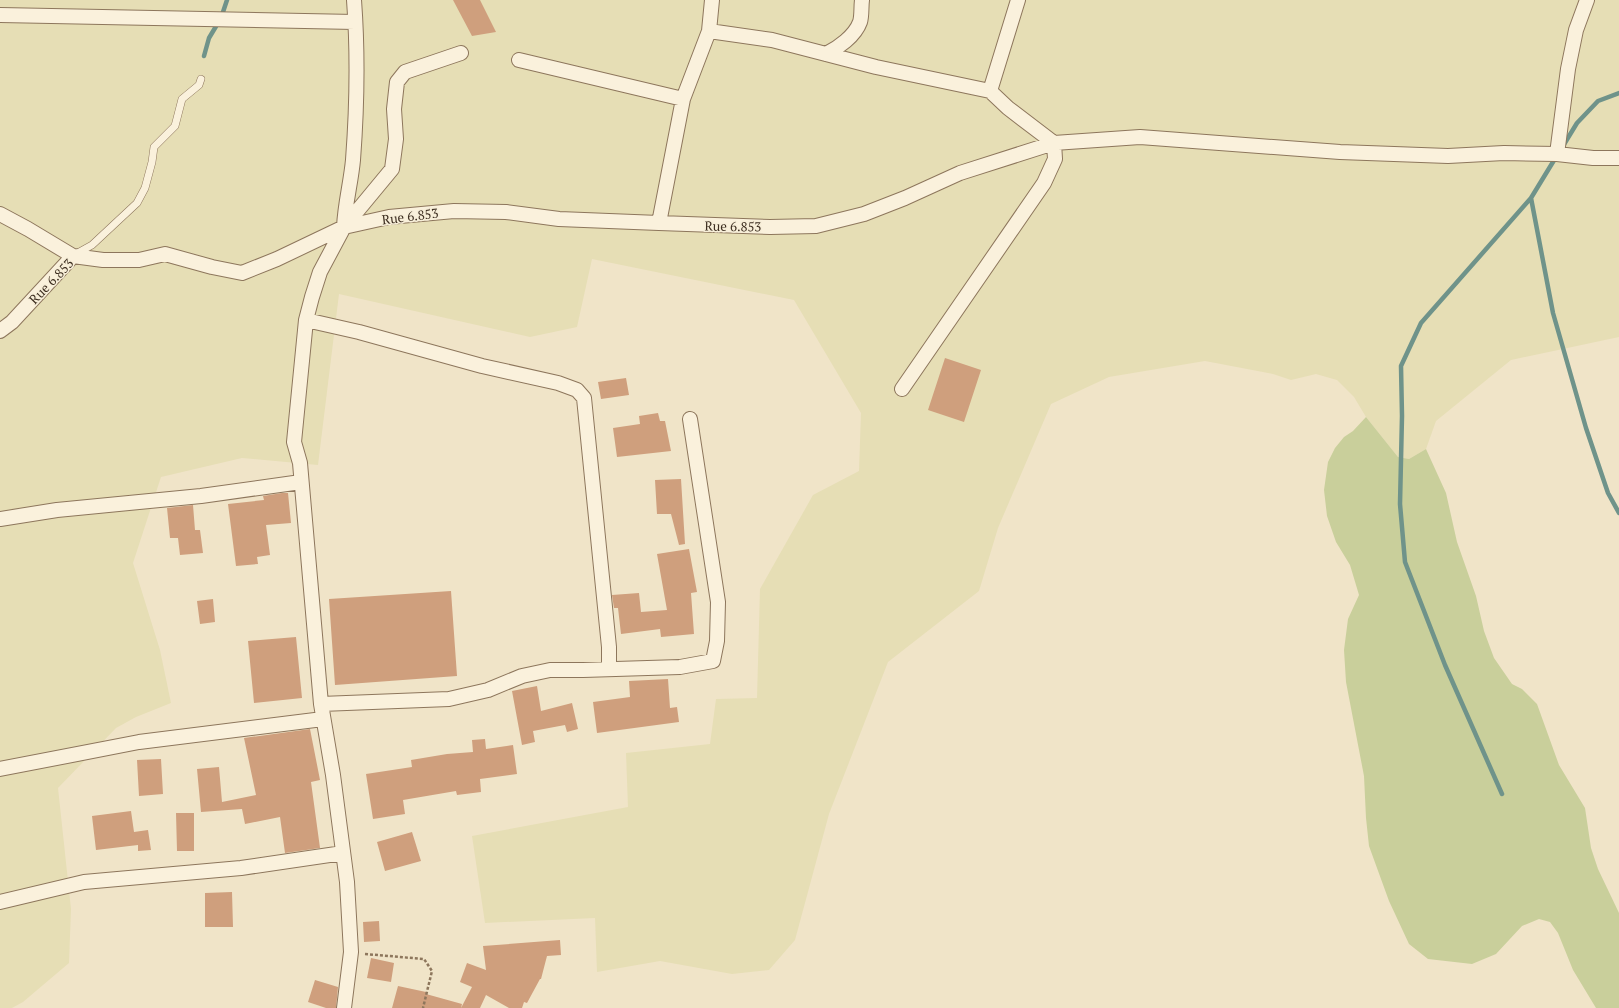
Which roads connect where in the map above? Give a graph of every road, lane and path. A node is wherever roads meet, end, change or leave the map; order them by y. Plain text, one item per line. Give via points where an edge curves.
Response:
1 (354, 0) edge
2 (712, 0) edge
3 (862, 0) edge
4 (1018, 0) edge
5 (1587, 0) edge
6 (0, 15) edge
7 (355, 22) junction
8 (709, 31) junction
9 (461, 52) dead end
10 (826, 54) junction
11 (519, 60) dead end
12 (201, 79) dead end
13 (990, 91) junction
14 (683, 99) junction
15 (1054, 143) junction
16 (1557, 154) junction
17 (1619, 158) edge
18 (0, 214) edge
19 (659, 223) junction
20 (344, 227) junction
21 (73, 256) junction
22 (306, 320) junction
23 (0, 330) edge
24 (902, 389) dead end
25 (690, 419) dead end
26 (301, 482) junction
27 (0, 519) edge
28 (609, 669) junction
29 (321, 704) junction
30 (323, 719) junction
31 (0, 769) edge
32 (343, 853) junction
33 (0, 902) edge
34 (351, 952) junction
35 (344, 1008) edge
36 (423, 1008) edge

1 - 7 street
2 - 8 street
3 - 10 street via 860,22 848,39 837,49
4 - 13 street
5 - 16 street via 1572,50
6 - 7 street
7 - 20 street via 357,50 353,161
8 - 10 street via 772,40
8 - 14 street
9 - 20 street via 405,72 397,82 394,109 396,139 392,169
10 - 13 street
11 - 14 street
12 - 21 lane via 199,85 182,99 175,126 154,147 145,188 138,203 92,245
13 - 15 street
14 - 19 street
15 - 16 street, Rue 6.853 via 1140,137 1340,152 1448,156
15 - 19 street, Rue 6.853 via 960,173 864,214 816,226
15 - 24 street via 1055,159 1044,183
16 - 17 street, Rue 6.853
18 - 21 street
19 - 20 street, Rue 6.853 via 559,219 506,212 454,211 389,217
20 - 21 street, Rue 6.853 via 278,259 242,273 165,254 139,260 103,260
20 - 22 street via 320,272
21 - 23 street, Rue 6.853 via 12,322
22 - 26 street via 294,442 300,463
22 - 28 street via 558,383 577,390 584,398 610,647
25 - 28 street via 718,602 717,641 713,661 680,667
26 - 27 street
26 - 29 street
28 - 29 street via 550,670 522,676 488,690 449,699
29 - 30 street
30 - 31 street via 139,742
30 - 32 street
32 - 33 street via 241,868 84,882
32 - 34 street
34 - 35 street
34 - 36 path via 424,959 432,971

